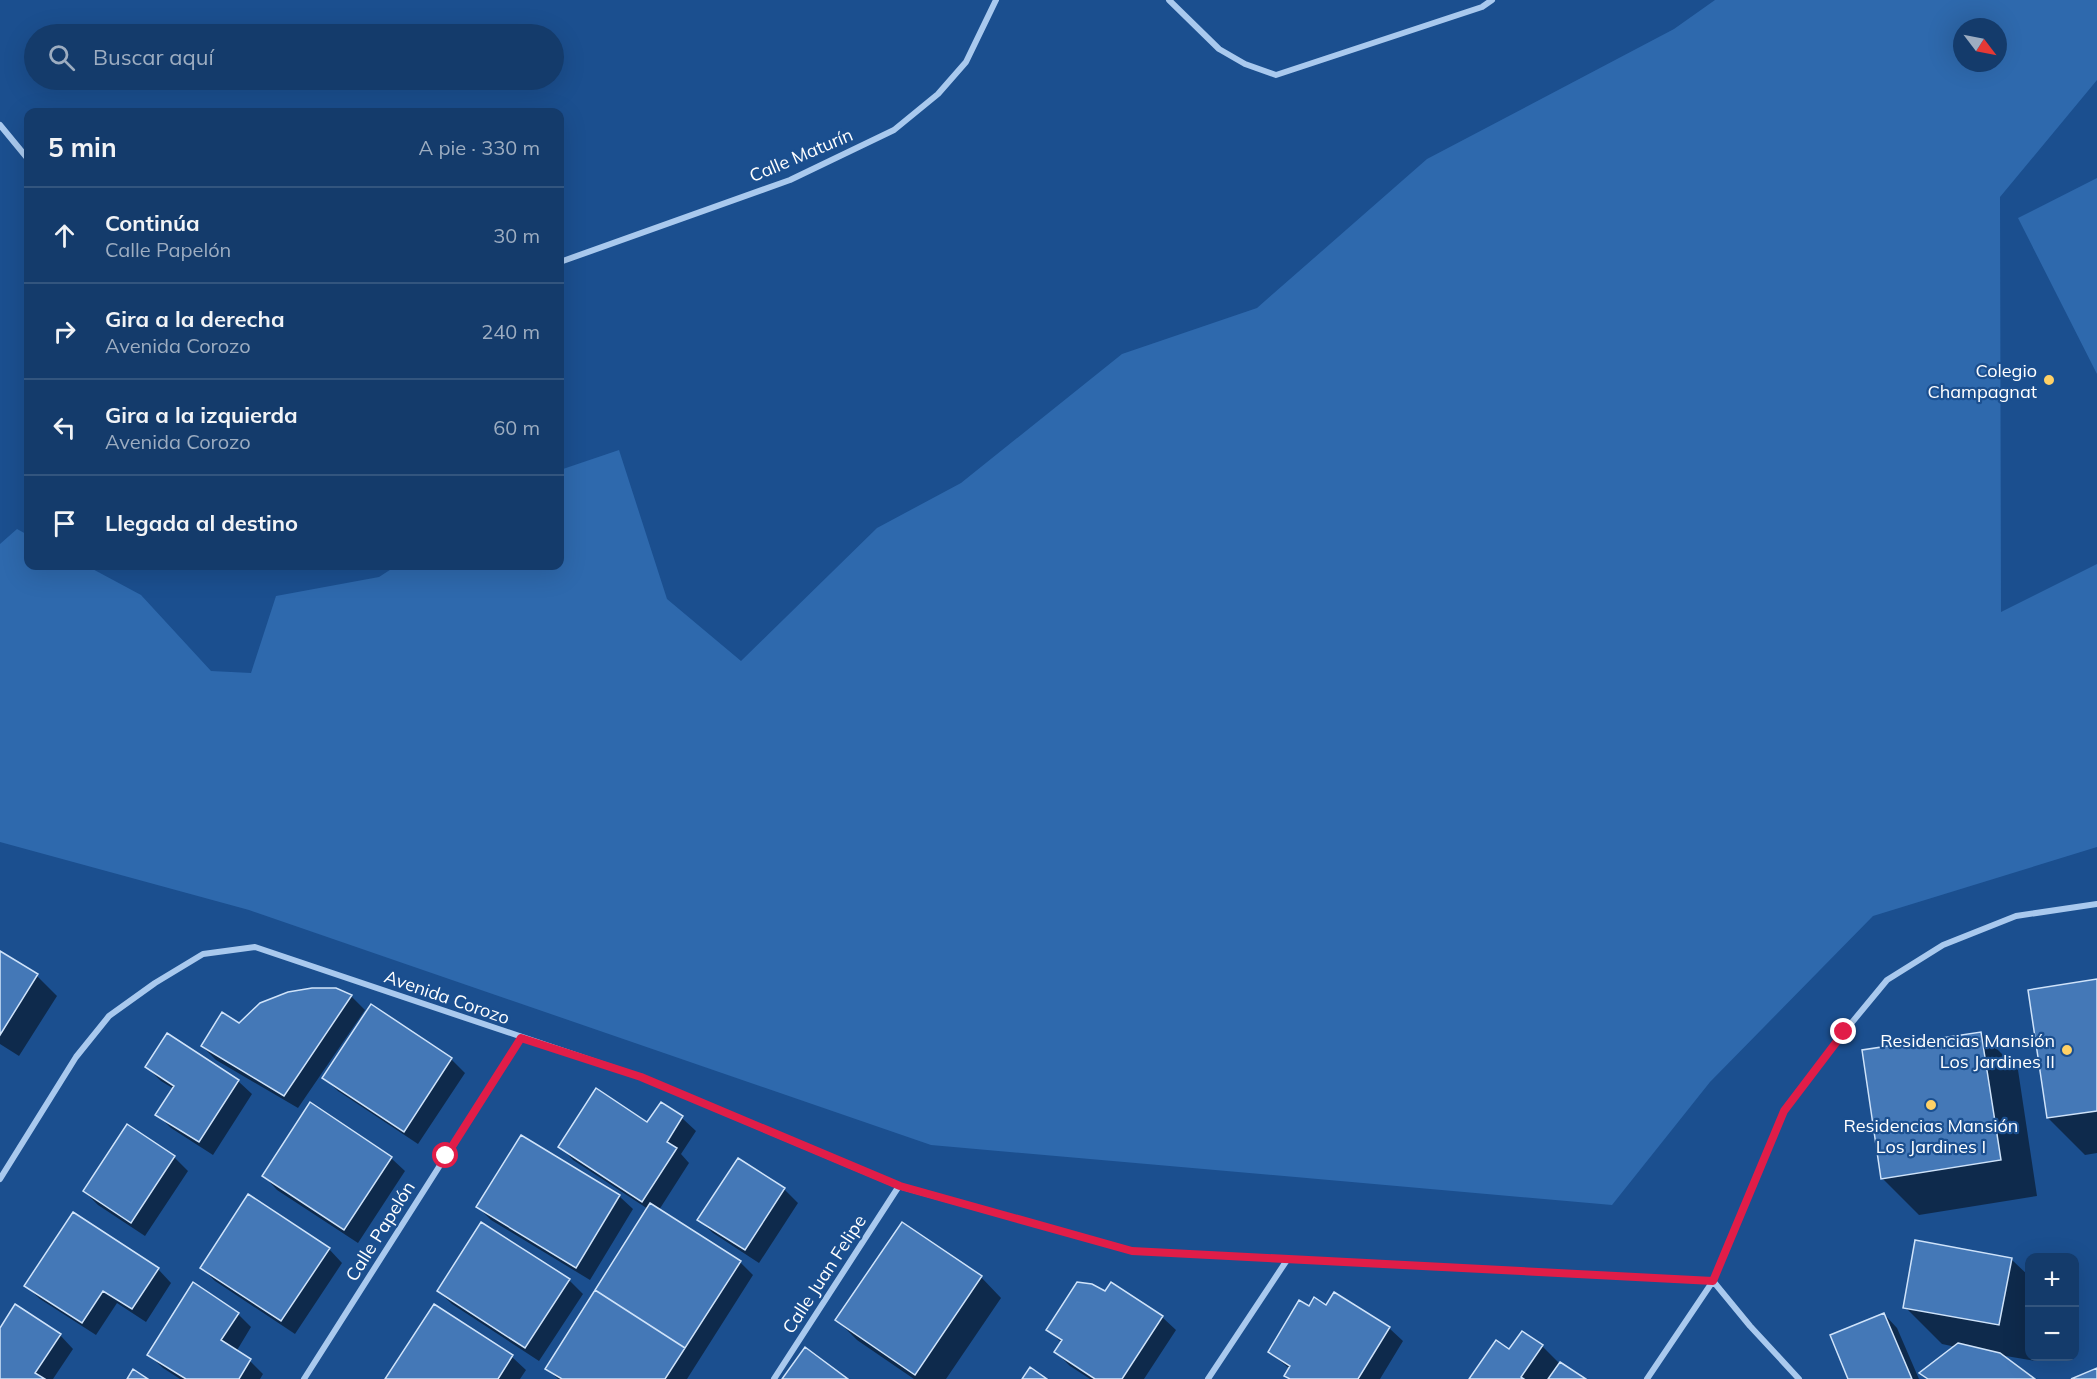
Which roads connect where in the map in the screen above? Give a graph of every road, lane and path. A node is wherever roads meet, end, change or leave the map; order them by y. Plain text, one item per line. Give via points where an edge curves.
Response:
1 (996, 0) edge
2 (1169, 0) edge
3 (1492, 0) edge
4 (0, 125) edge
5 (24, 154) edge
6 (564, 261) edge
7 (2097, 904) edge
8 (521, 1038) junction
9 (0, 1179) edge
10 (900, 1186) junction
11 (1287, 1260) junction
12 (1713, 1281) junction
13 (304, 1379) edge
14 (774, 1379) edge
15 (1208, 1379) edge
16 (1647, 1379) edge
17 (1799, 1379) edge

1 - 6 street, Calle Maturín via 966,62 938,94 894,130 790,180
2 - 3 street via 1219,49 1276,75 1482,7
4 - 5 street
7 - 12 street via 2016,916 1942,945 1887,980 1784,1111
8 - 9 street, Avenida Corozo via 255,947 203,954 109,1016 76,1057
8 - 10 street, Avenida Corozo via 641,1077
8 - 13 street, Calle Papelón
10 - 11 street, Avenida Corozo via 1132,1251
10 - 14 street, Calle Juan Felipe
11 - 12 street, Avenida Corozo
11 - 15 street
12 - 16 street
12 - 17 street

